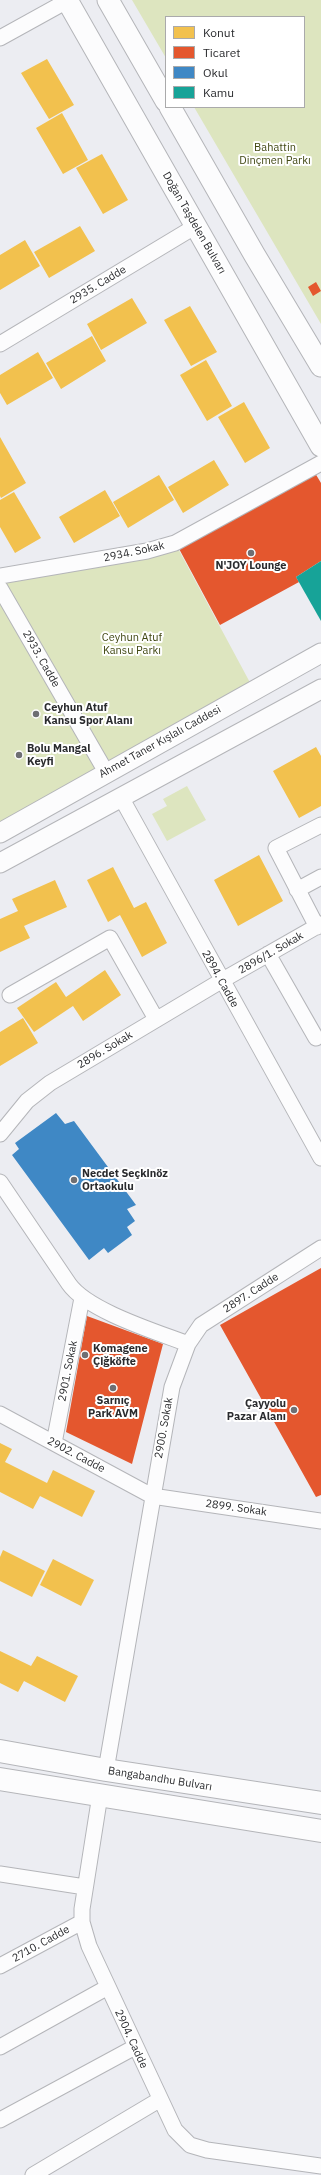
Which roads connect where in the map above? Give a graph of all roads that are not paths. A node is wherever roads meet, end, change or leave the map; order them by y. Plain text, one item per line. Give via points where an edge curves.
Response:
1 (67, 0) edge
2 (108, 0) edge
3 (0, 38) edge
4 (165, 99) edge
5 (171, 108) edge
6 (196, 226) junction
7 (0, 344) edge
8 (321, 366) edge
9 (321, 446) edge
10 (321, 463) edge
11 (0, 576) edge
12 (0, 588) edge
13 (321, 653) edge
14 (321, 689) edge
15 (106, 772) junction
16 (122, 799) junction
17 (321, 825) edge
18 (0, 833) edge
19 (0, 863) edge
20 (321, 877) edge
21 (297, 890) junction
22 (319, 926) edge
23 (268, 954) junction
24 (221, 981) junction
25 (10, 995) dead end
26 (156, 1020) junction
27 (316, 1038) dead end
28 (0, 1134) edge
29 (321, 1158) edge
30 (0, 1182) edge
31 (321, 1248) edge
32 (82, 1298) junction
33 (188, 1344) junction
34 (0, 1414) edge
35 (54, 1442) junction
36 (152, 1496) junction
37 (319, 1519) edge
38 (0, 1751) edge
39 (106, 1770) junction
40 (0, 1779) edge
41 (100, 1795) junction
42 (321, 1803) edge
43 (321, 1831) edge
44 (0, 1874) edge
45 (85, 1887) junction
46 (82, 1922) junction
47 (0, 1966) edge
48 (108, 1987) junction
49 (0, 2047) edge
50 (135, 2047) junction
51 (159, 2100) junction
52 (0, 2120) edge
53 (321, 2166) edge
54 (33, 2175) edge

1 - 3 street
1 - 6 main road, Doğan Taşdelen Bulvarı
2 - 4 main road
5 - 8 main road
6 - 7 street, 2935. Cadde
6 - 9 main road, Doğan Taşdelen Bulvarı
10 - 11 street, 2934. Sokak via 175,543 147,551
12 - 15 street, 2933. Cadde
13 - 15 street, Ahmet Taner Kışlalı Caddesi
14 - 16 street via 235,734
15 - 16 street
15 - 18 street, Ahmet Taner Kışlalı Caddesi
16 - 19 street
16 - 24 street, 2894. Cadde
17 - 21 street via 276,848
20 - 21 street
21 - 22 street
22 - 23 street, 2896/1. Sokak
23 - 24 street, 2896/1. Sokak
23 - 27 street
24 - 26 street, 2896. Sokak
24 - 29 street, 2894. Cadde
25 - 26 street via 110,938
26 - 28 street, 2896. Sokak via 50,1083 27,1101
30 - 32 street via 69,1284
31 - 33 street, 2897. Cadde via 201,1325
32 - 33 street via 100,1308
32 - 35 street, 2901. Sokak
33 - 36 street, 2900. Sokak via 172,1387
34 - 35 street, 2902. Cadde
35 - 36 street, 2902. Cadde
36 - 37 street, 2899. Sokak
36 - 39 street, 2900. Sokak
38 - 39 main road, Bangabandhu Bulvarı
39 - 42 main road, Bangabandhu Bulvarı
40 - 41 main road
41 - 43 main road
41 - 45 street, 2904. Cadde
44 - 45 street
45 - 46 street, 2904. Cadde
46 - 47 street, 2710. Cadde
46 - 48 street, 2904. Cadde via 89,1946
48 - 49 street
48 - 50 street, 2904. Cadde
50 - 51 street, 2904. Cadde
50 - 52 street
51 - 53 street, 2904. Cadde via 175,2130 190,2145 211,2151
51 - 54 street

